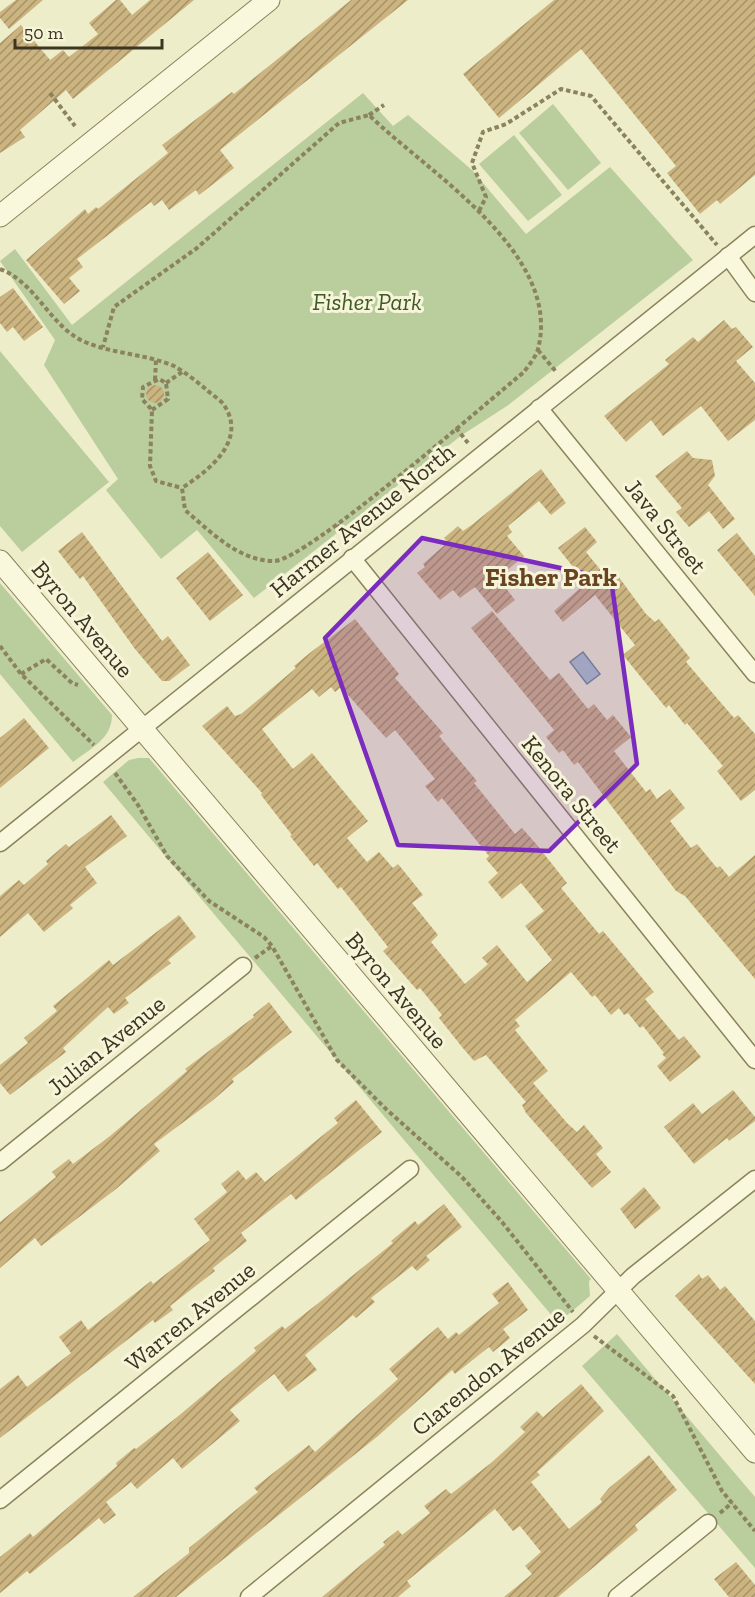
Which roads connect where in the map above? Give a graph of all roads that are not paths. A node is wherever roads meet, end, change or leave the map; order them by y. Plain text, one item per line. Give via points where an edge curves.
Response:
1 (268, 0) edge
2 (0, 216) edge
3 (755, 235) edge
4 (728, 256) junction
5 (755, 293) edge
6 (539, 408) junction
7 (352, 558) junction
8 (0, 561) edge
9 (755, 674) edge
10 (143, 729) junction
11 (0, 843) edge
12 (243, 966) dead end
13 (755, 1060) edge
14 (0, 1162) edge
15 (410, 1169) dead end
16 (755, 1179) edge
17 (619, 1291) junction
18 (755, 1452) edge
19 (0, 1500) edge
20 (708, 1523) dead end
21 (249, 1597) edge
22 (617, 1597) edge

1 - 2 street
3 - 4 street, Harmer Avenue North
4 - 5 street
4 - 6 street, Harmer Avenue North
6 - 7 street, Harmer Avenue North
6 - 9 street, Java Street
7 - 10 street, Harmer Avenue North
7 - 13 street, Kenora Street
8 - 10 street, Byron Avenue
10 - 11 street, Harmer Avenue North
10 - 17 street, Byron Avenue
12 - 14 street, Julian Avenue
15 - 19 street, Warren Avenue
16 - 17 street, Clarendon Avenue
17 - 18 street, Byron Avenue
17 - 21 street, Clarendon Avenue via 584,1324
20 - 22 street

